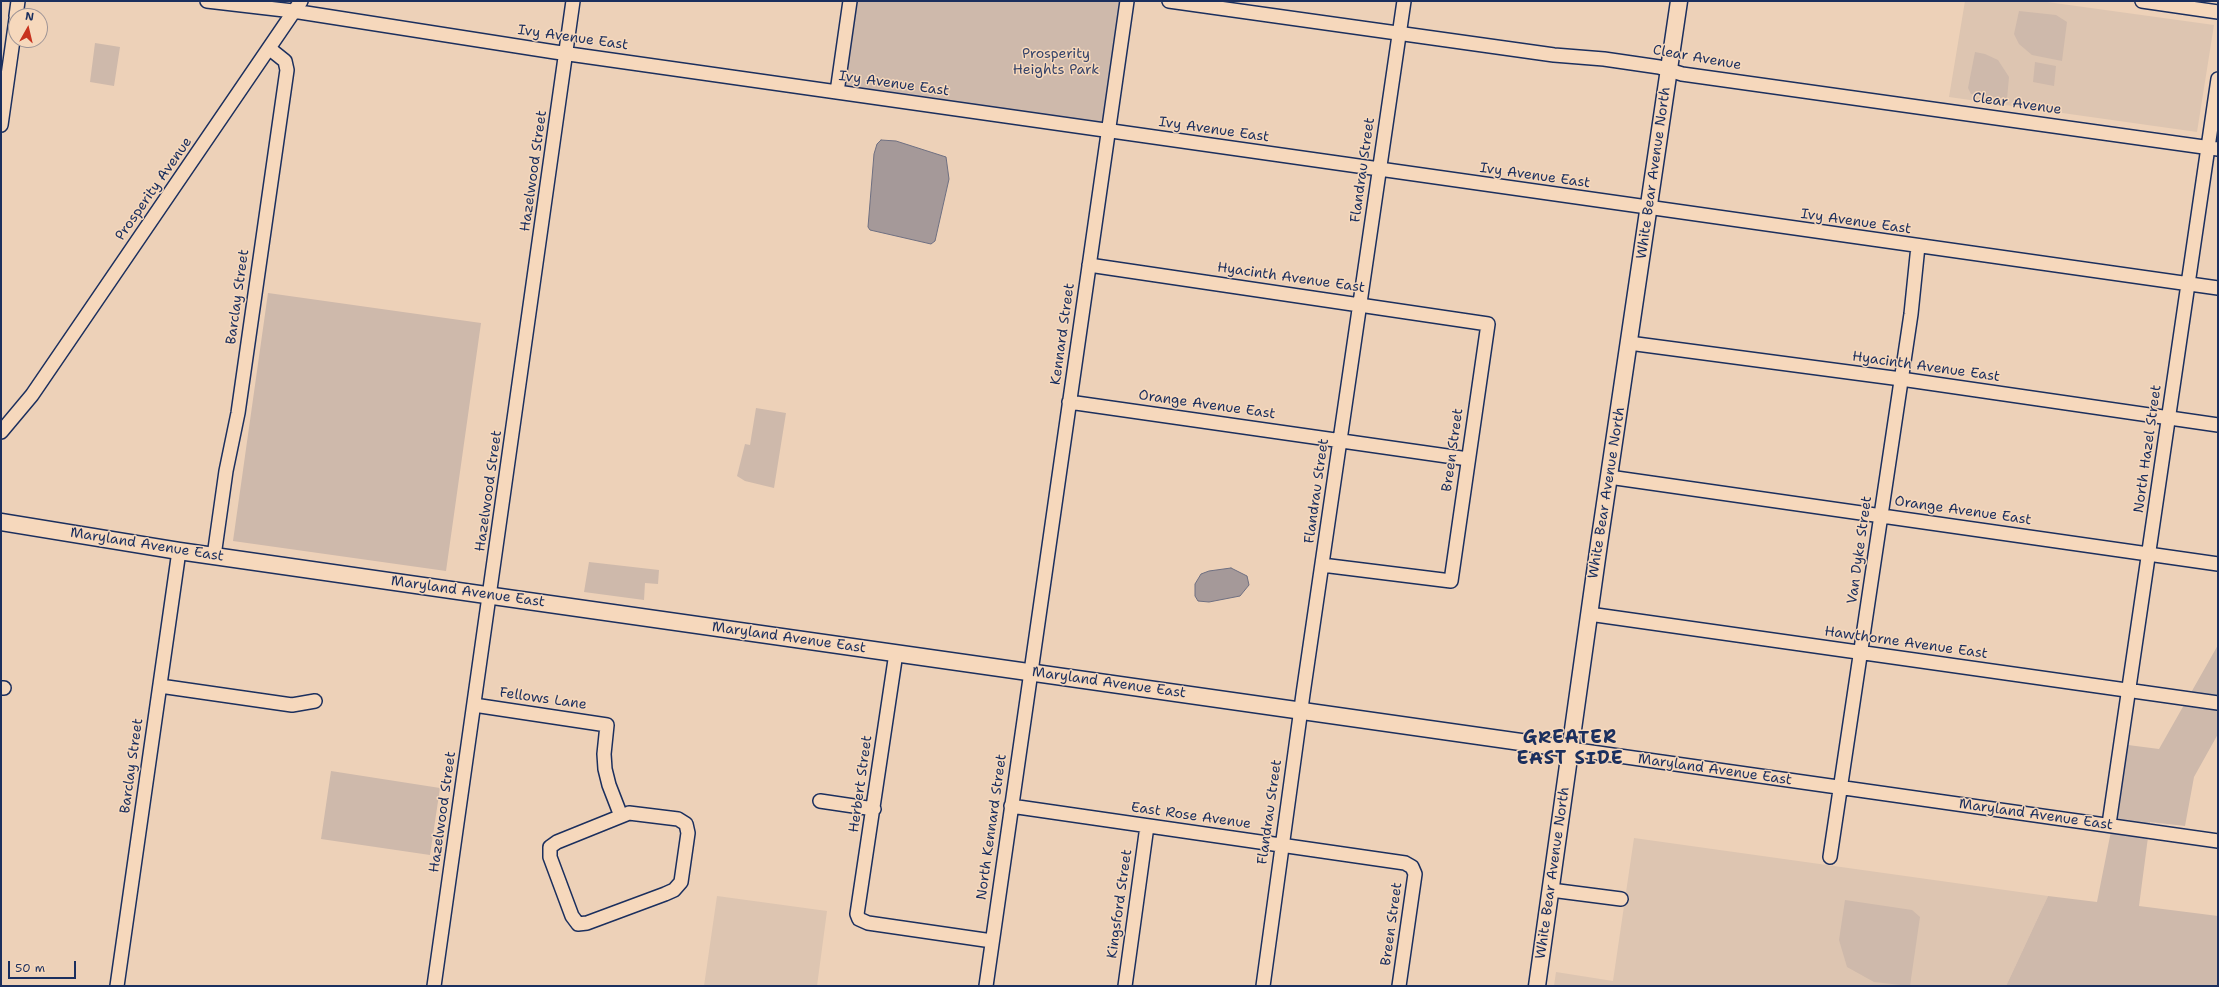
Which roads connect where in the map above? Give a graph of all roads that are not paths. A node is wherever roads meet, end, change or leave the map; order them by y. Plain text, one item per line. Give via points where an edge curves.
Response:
1 (207, 1) edge
2 (573, 1) edge
3 (850, 1) edge
4 (1127, 1) edge
5 (1169, 1) edge
6 (1404, 1) edge
7 (1679, 1) edge
8 (2142, 1) edge
9 (297, 6) edge
10 (2218, 12) edge
11 (1399, 34) junction
12 (12, 48) edge
13 (270, 49) junction
14 (566, 53) junction
15 (1669, 70) junction
16 (2218, 79) edge
17 (837, 92) junction
18 (1, 126) edge
19 (1108, 131) junction
20 (2213, 148) edge
21 (1379, 170) junction
22 (1648, 208) junction
23 (1918, 246) junction
24 (1089, 265) junction
25 (2188, 284) junction
26 (2218, 288) edge
27 (1360, 305) junction
28 (1488, 324) joint
29 (1628, 343) junction
30 (1901, 379) junction
31 (1069, 402) junction
32 (2168, 418) junction
33 (2218, 425) edge
34 (1, 432) edge
35 (1340, 440) junction
36 (1468, 459) junction
37 (1609, 477) junction
38 (1881, 516) junction
39 (1, 522) edge
40 (179, 551) junction
41 (2149, 554) junction
42 (214, 556) junction
43 (2218, 564) edge
44 (1322, 565) junction
45 (490, 596) junction
46 (1589, 614) junction
47 (896, 653) junction
48 (1861, 653) junction
49 (1030, 672) junction
50 (160, 686) junction
51 (2129, 691) junction
52 (315, 701) dead end
53 (2218, 703) edge
54 (474, 705) junction
55 (1300, 710) junction
56 (1570, 749) junction
57 (1841, 788) junction
58 (820, 801) dead end
59 (1011, 806) junction
60 (874, 809) junction
61 (621, 816) junction
62 (2109, 824) junction
63 (1148, 826) junction
64 (2218, 841) edge
65 (1282, 846) junction
66 (1830, 857) dead end
67 (1412, 867) joint
68 (1551, 890) junction
69 (1621, 899) dead end
70 (992, 941) junction
71 (117, 986) edge
72 (434, 986) edge
73 (986, 986) edge
74 (1124, 986) edge
75 (1262, 986) edge
76 (1399, 986) edge
77 (1537, 986) edge

1 - 9 street, Ivy Avenue East
2 - 14 street, Hazelwood Street
3 - 17 street
4 - 19 street, Kennard Street
5 - 11 street, Clear Avenue
6 - 11 street, Flandrau Street
7 - 15 main road, White Bear Avenue North
8 - 10 street
9 - 13 street, Prosperity Avenue
9 - 14 street, Ivy Avenue East
11 - 15 street, Clear Avenue via 1554,55 1604,59
11 - 21 street, Flandrau Street
12 - 18 street
13 - 34 street, Prosperity Avenue via 32,395
13 - 42 street, Barclay Street via 285,61 287,70 237,418 226,471
14 - 17 street, Ivy Avenue East
14 - 45 street, Hazelwood Street
15 - 20 street, Clear Avenue
15 - 22 main road, White Bear Avenue North
16 - 20 street, North Hazel Street
17 - 19 street, Ivy Avenue East
19 - 21 street, Ivy Avenue East
19 - 24 street, Kennard Street
20 - 25 street, North Hazel Street
21 - 22 street, Ivy Avenue East
21 - 27 street, Flandrau Street
22 - 23 street, Ivy Avenue East
22 - 29 main road, White Bear Avenue North
23 - 25 street, Ivy Avenue East
23 - 30 street, Van Dyke Street
24 - 27 street, Hyacinth Avenue East
24 - 31 street, Kennard Street
25 - 26 street, Ivy Avenue East
25 - 32 street, North Hazel Street
27 - 28 street, Hyacinth Avenue East
27 - 35 street, Flandrau Street
28 - 36 street, Breen Street
29 - 30 street, Hyacinth Avenue East
29 - 37 main road, White Bear Avenue North
30 - 32 street, Hyacinth Avenue East
30 - 38 street, Van Dyke Street
31 - 35 street, Orange Avenue East
31 - 49 street, Kennard Street
32 - 33 street, Hyacinth Avenue East
32 - 41 street, North Hazel Street
35 - 36 street, Orange Avenue East
35 - 44 street, Flandrau Street
36 - 44 street, Breen Street via 1451,581
37 - 38 street, Orange Avenue East
37 - 46 main road, White Bear Avenue North
38 - 41 street, Orange Avenue East
38 - 48 street, Van Dyke Street
39 - 40 main road, Maryland Avenue East
40 - 42 main road, Maryland Avenue East
40 - 50 street, Barclay Street
41 - 43 street, Orange Avenue East
41 - 51 street, North Hazel Street
42 - 45 main road, Maryland Avenue East
44 - 55 street, Flandrau Street
45 - 47 main road, Maryland Avenue East
45 - 54 street, Hazelwood Street
46 - 48 street, Hawthorne Avenue East
46 - 56 main road, White Bear Avenue North
47 - 49 main road, Maryland Avenue East
47 - 60 street, Herbert Street
48 - 51 street, Hawthorne Avenue East
48 - 57 street, Van Dyke Street
49 - 55 main road, Maryland Avenue East
49 - 59 street, North Kennard Street
50 - 52 street via 292,705
50 - 71 street, Barclay Street
51 - 53 street, Hawthorne Avenue East
51 - 62 street, North Hazel Street
54 - 61 street, Fellows Lane via 607,725 605,769
54 - 72 street, Hazelwood Street
55 - 56 main road, Maryland Avenue East
55 - 65 street, Flandrau Street
56 - 57 street, Maryland Avenue East
56 - 68 main road, White Bear Avenue North
57 - 62 street, Maryland Avenue East
57 - 66 street, Van Dyke Street
58 - 60 street
59 - 63 street, East Rose Avenue
59 - 70 street, North Kennard Street
60 - 70 street, Herbert Street via 858,908 859,919 868,923
61 - 61 street via 550,847 550,857 572,916 578,924 665,894 674,890 681,882 688,833 686,824 678,819 637,813
62 - 64 street, Maryland Avenue East
63 - 65 street, East Rose Avenue
63 - 74 street, Kingsford Street
65 - 67 street, East Rose Avenue via 1405,863
65 - 75 street, Flandrau Street
67 - 76 street, Breen Street via 1415,874
68 - 69 street
68 - 77 main road, White Bear Avenue North
70 - 73 street, North Kennard Street

